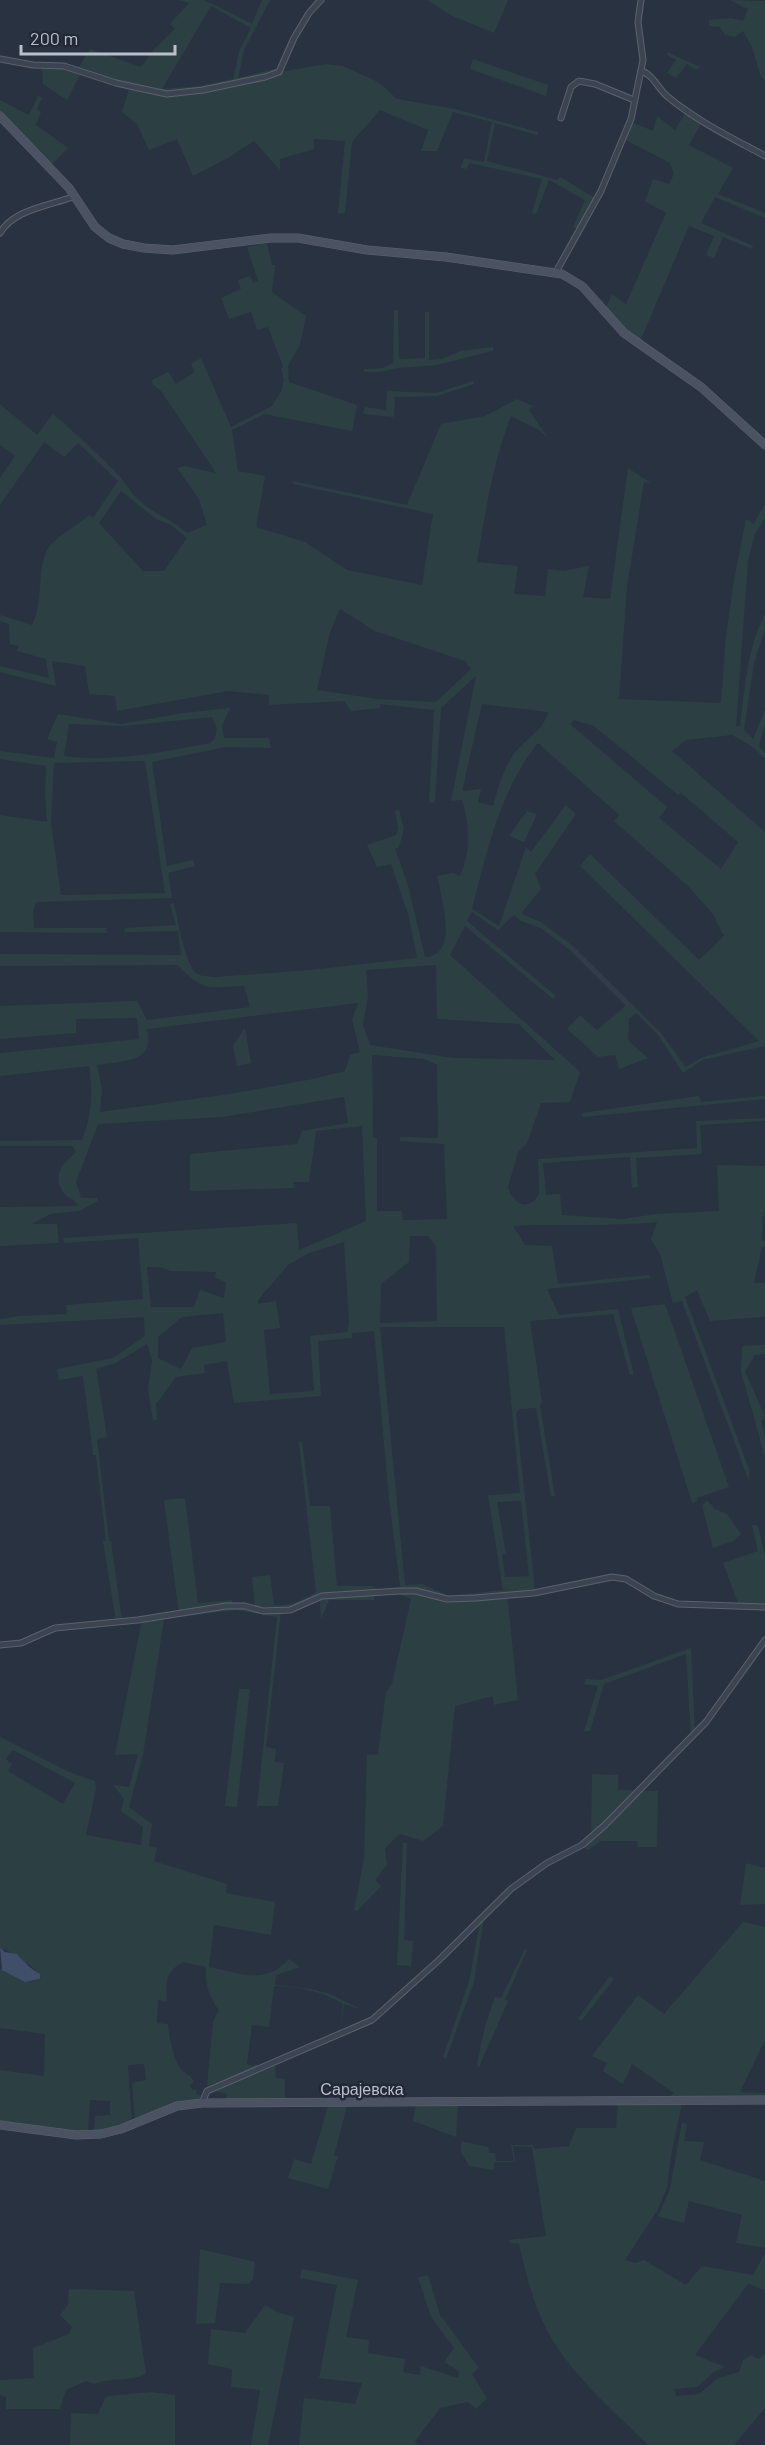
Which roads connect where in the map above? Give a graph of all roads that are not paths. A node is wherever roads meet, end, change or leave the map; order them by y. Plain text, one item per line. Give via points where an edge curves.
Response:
1 (321, 0) edge
2 (641, 0) edge
3 (0, 59) edge
4 (641, 71) junction
5 (634, 100) junction
6 (0, 116) edge
7 (561, 118) dead end
8 (765, 156) edge
9 (75, 196) junction
10 (0, 233) edge
11 (556, 272) junction
12 (765, 445) edge
13 (765, 1607) edge
14 (765, 1640) edge
15 (0, 1645) edge
16 (765, 2100) edge
17 (202, 2103) junction
18 (0, 2125) edge

1 - 3 street via 294,38 279,72 203,90 155,92 64,66
2 - 4 street
4 - 5 street
4 - 8 street via 677,103
5 - 7 street via 579,81 571,87
5 - 11 street via 631,119 604,184
6 - 9 street
9 - 10 street via 18,216
9 - 11 street via 102,233 116,242 144,248 184,250 298,238
11 - 12 street via 582,286 624,333 701,387
13 - 15 street via 678,1604 654,1596 626,1579 612,1577 534,1593 476,1598 447,1599 399,1591 322,1596 290,1610 226,1606 55,1628 21,1643
14 - 17 street via 706,1722 605,1825 582,1845 511,1888 367,2024 207,2091
16 - 17 street, Сарајевска
17 - 18 street, Сарајевска via 170,2108 101,2134 76,2135

